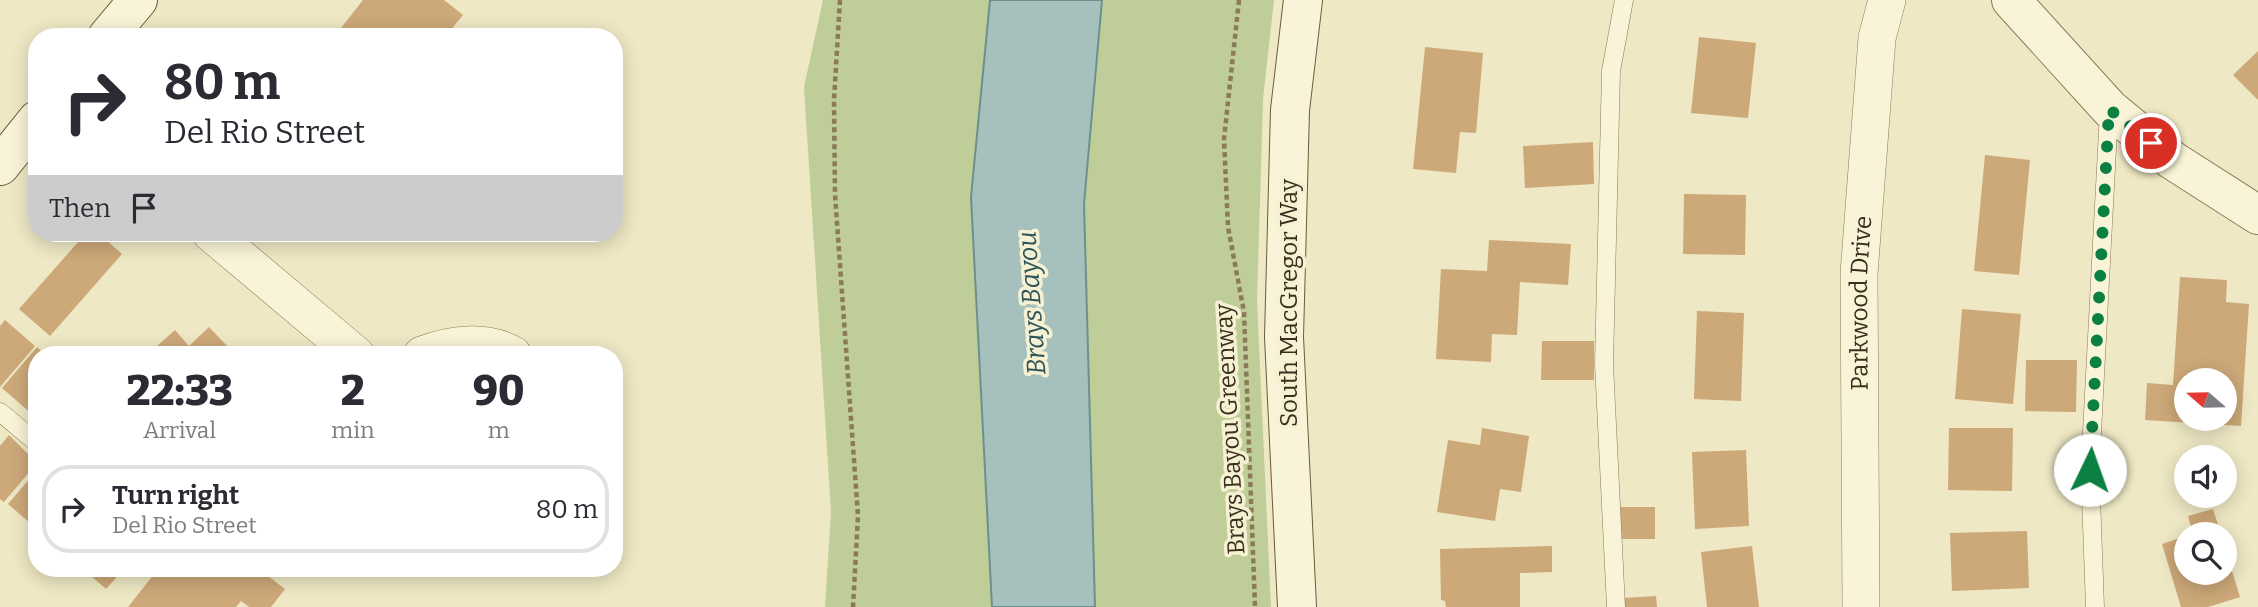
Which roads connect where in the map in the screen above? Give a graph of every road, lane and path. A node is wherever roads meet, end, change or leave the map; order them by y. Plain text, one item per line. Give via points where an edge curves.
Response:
1 (138, 0) edge
2 (840, 0) edge
3 (1239, 0) edge
4 (1303, 0) edge
5 (1624, 0) edge
6 (1887, 0) edge
7 (2011, 0) edge
8 (115, 28) edge
9 (2109, 109) junction
10 (28, 131) edge
11 (0, 166) edge
12 (2258, 215) edge
13 (222, 242) edge
14 (345, 346) edge
15 (454, 346) edge
16 (482, 346) edge
17 (0, 412) edge
18 (28, 435) edge
19 (853, 607) edge
20 (1255, 607) edge
21 (1297, 607) edge
22 (1616, 607) edge
23 (1861, 607) edge
24 (2095, 607) edge

1 - 8 main road
2 - 19 path via 835,195 858,516
3 - 20 path, Brays Bayou Greenway via 1224,139 1228,227 1244,312
4 - 21 main road, South MacGregor Way via 1290,110 1284,337
5 - 22 lane via 1611,71 1604,364
6 - 23 street, Parkwood Drive via 1877,38 1859,274
7 - 9 main road
9 - 12 main road via 2172,160
9 - 24 lane via 2090,470
10 - 11 main road
13 - 14 street
15 - 16 street
17 - 18 lane

